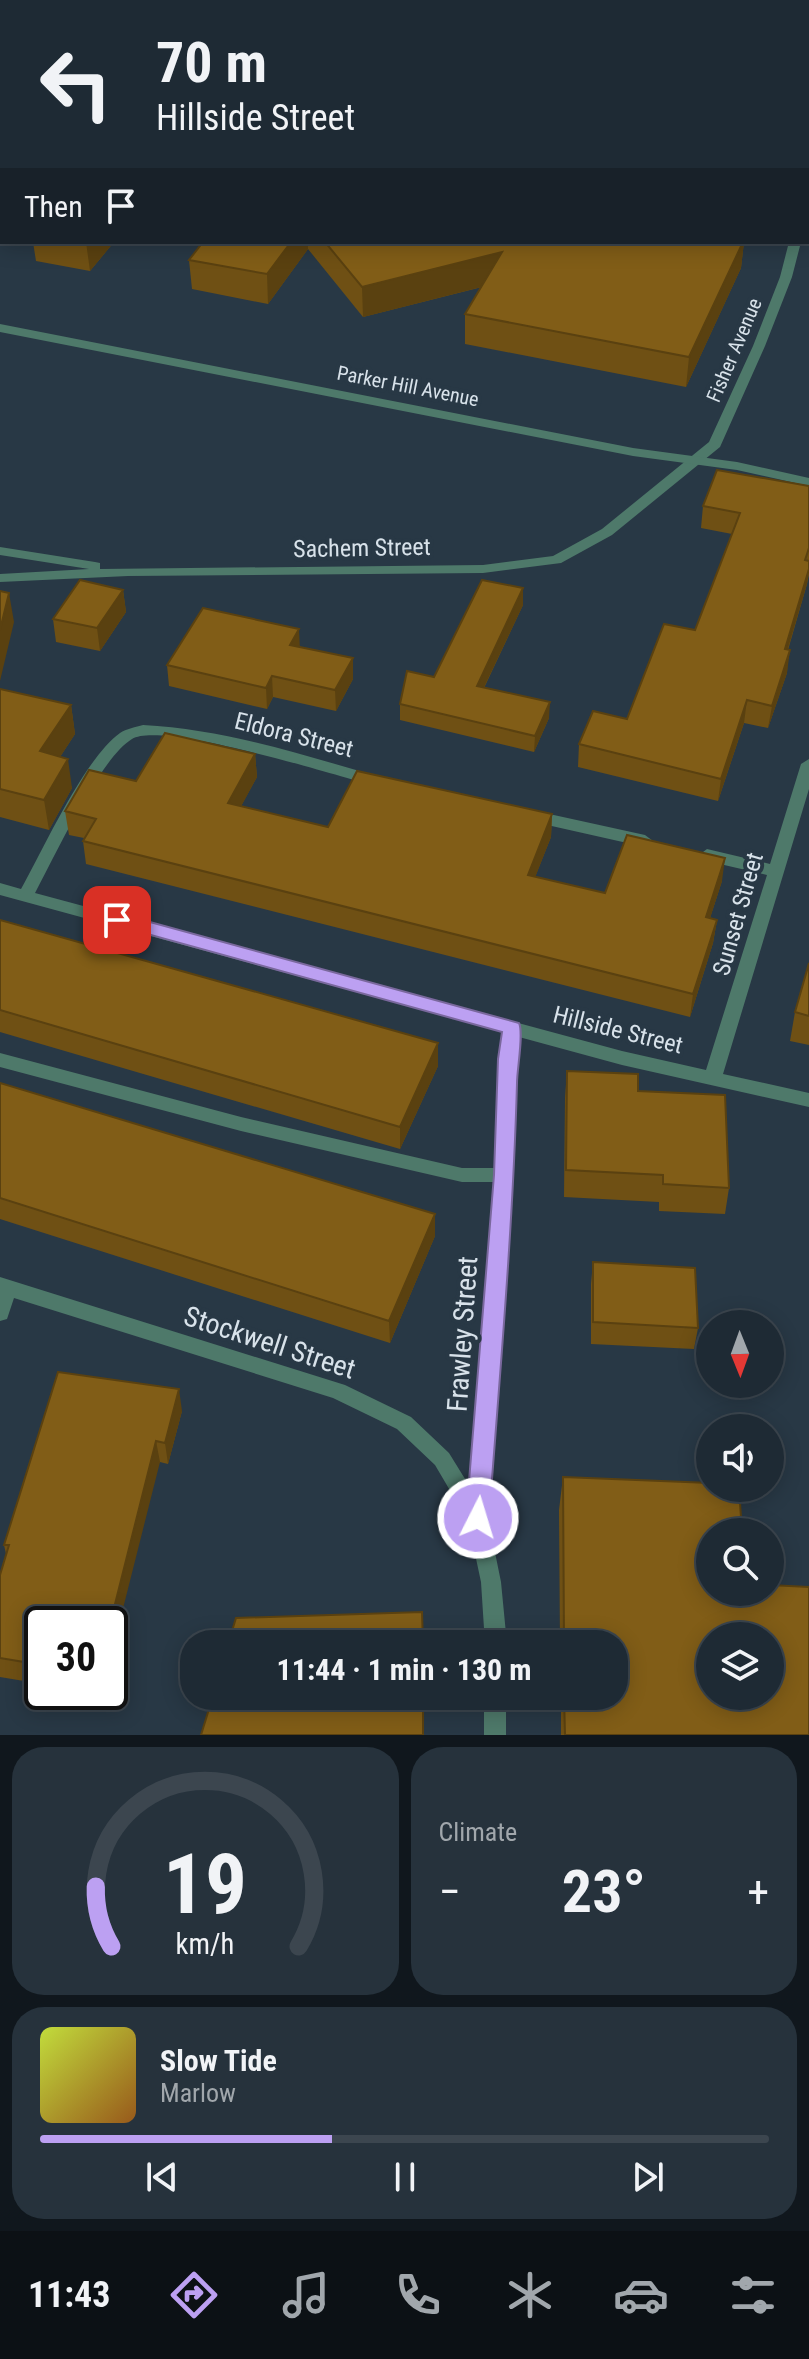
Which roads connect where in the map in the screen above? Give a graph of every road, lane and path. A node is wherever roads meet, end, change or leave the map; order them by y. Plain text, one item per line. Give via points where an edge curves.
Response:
1 (794, 244) edge
2 (0, 328) edge
3 (691, 461) junction
4 (809, 482) edge
5 (0, 551) edge
6 (128, 572) junction
7 (0, 578) edge
8 (809, 764) edge
9 (385, 783) edge
10 (522, 814) edge
11 (658, 844) edge
12 (688, 851) edge
13 (775, 871) junction
14 (0, 889) edge
15 (26, 895) junction
16 (512, 1028) junction
17 (0, 1060) edge
18 (713, 1077) junction
19 (809, 1100) edge
20 (504, 1175) junction
21 (4, 1287) edge
22 (0, 1313) edge
23 (478, 1518) junction
24 (495, 1630) edge
25 (495, 1710) edge
26 (495, 1735) edge

1 - 3 street, Fisher Avenue via 759,346 715,444
2 - 3 street, Parker Hill Avenue
3 - 4 street, Parker Hill Avenue
3 - 6 street, Sachem Street via 607,532 556,560 483,569
5 - 6 street
6 - 7 street, Sachem Street
8 - 13 street, Sunset Street
9 - 15 street, Eldora Street via 189,733 152,728 129,732 103,760
10 - 11 street
12 - 13 street
13 - 18 street, Sunset Street
14 - 15 street, Hillside Street
15 - 16 street, Hillside Street
16 - 18 street, Hillside Street
16 - 20 street, Frawley Street
17 - 20 street via 462,1175
18 - 19 street, Hillside Street
20 - 23 street, Frawley Street
21 - 22 street
21 - 23 street, Stockwell Street via 338,1391 404,1423 442,1459
23 - 24 street, Frawley Street
25 - 26 street

